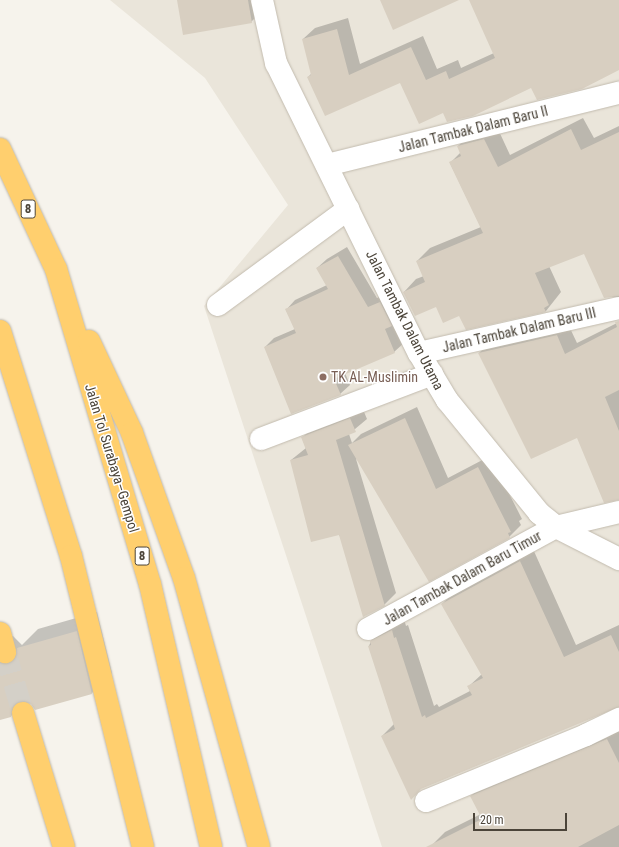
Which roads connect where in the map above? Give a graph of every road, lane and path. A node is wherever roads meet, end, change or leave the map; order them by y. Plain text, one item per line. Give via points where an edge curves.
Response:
1 (262, 0) edge
2 (619, 93) edge
3 (0, 149) edge
4 (327, 165) junction
5 (348, 209) junction
6 (56, 269) junction
7 (218, 305) dead end
8 (619, 308) edge
9 (0, 331) edge
10 (419, 353) junction
11 (432, 374) junction
12 (261, 439) dead end
13 (619, 512) edge
14 (556, 527) junction
15 (619, 559) edge
16 (368, 629) dead end
17 (23, 713) tunnel mouth
18 (619, 718) edge
19 (426, 801) dead end
20 (64, 847) edge
21 (143, 847) edge
22 (211, 847) edge
23 (259, 847) edge

1 - 4 street, Jalan Tambak Dalam Utama via 276,63
2 - 4 street, Jalan Tambak Dalam Baru II
3 - 6 highway, Jalan Tol Surabaya–Gempol / 8
4 - 5 street, Jalan Tambak Dalam Utama
5 - 7 street
5 - 10 street, Jalan Tambak Dalam Utama
6 - 22 highway, Jalan Tol Surabaya–Gempol / 8 via 150,584
6 - 23 highway via 132,434 184,578
8 - 10 street, Jalan Tambak Dalam Baru III
9 - 21 highway via 71,556
10 - 11 street, Jalan Tambak Dalam Utama
11 - 12 street
11 - 14 street, Jalan Tambak Dalam Utama via 447,400 539,513
13 - 14 street, Jalan Tambak Dalam Baru Timur
14 - 15 street, Jalan Tambak Dalam Utama
14 - 16 street, Jalan Tambak Dalam Baru Timur
17 - 20 highway
18 - 19 street via 586,735

